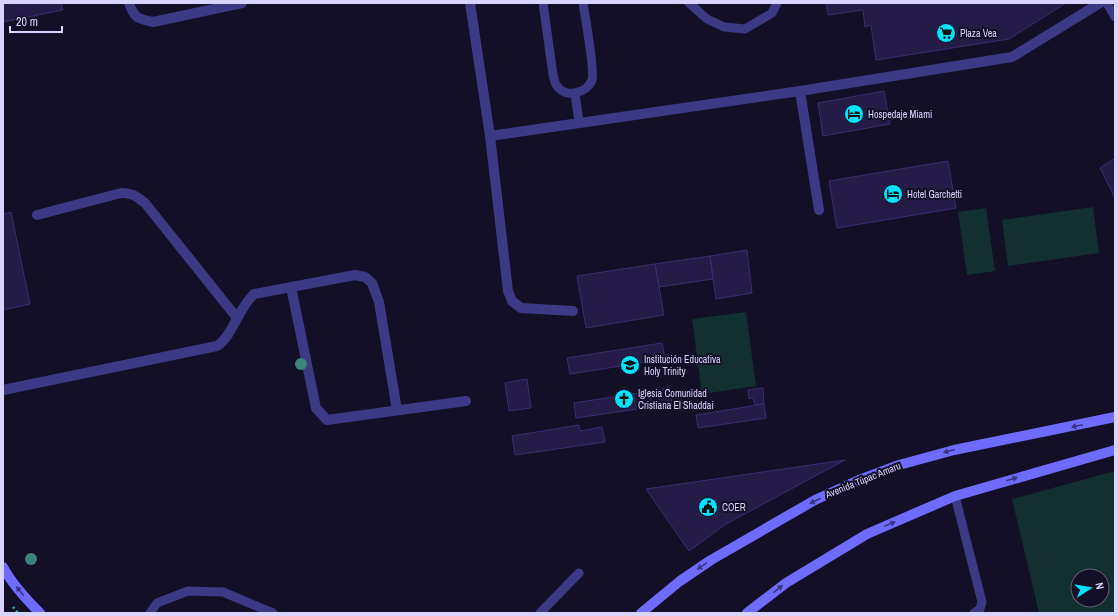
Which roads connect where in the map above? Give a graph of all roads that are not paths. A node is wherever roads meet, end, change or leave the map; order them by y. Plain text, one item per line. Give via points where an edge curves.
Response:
1 (129, 3) edge
2 (242, 3) edge
3 (470, 3) edge
4 (544, 3) edge
5 (583, 3) edge
6 (689, 3) edge
7 (777, 3) edge
8 (1100, 3) edge
9 (1106, 3) edge
10 (1115, 17) edge
11 (800, 91) junction
12 (575, 94) junction
13 (578, 122) junction
14 (490, 136) junction
15 (819, 210) dead end
16 (38, 215) dead end
17 (291, 287) junction
18 (573, 311) dead end
19 (237, 318) junction
20 (3, 390) edge
21 (466, 401) dead end
22 (397, 410) junction
23 (1115, 417) edge
24 (1115, 450) edge
25 (955, 496) junction
26 (3, 567) edge
27 (579, 573) dead end
28 (40, 613) edge
29 (150, 613) edge
30 (273, 613) edge
31 (540, 613) edge
32 (642, 613) edge
33 (747, 613) edge
34 (974, 613) edge

1 - 2 street via 132,13 140,19 153,22
3 - 14 street
4 - 12 lane via 556,86 563,92
5 - 12 lane via 592,79 586,88
6 - 7 lane via 707,19 724,26 745,29 772,13
8 - 11 street via 1012,56
9 - 10 lane
11 - 13 street
11 - 15 street
12 - 13 lane
13 - 14 street
14 - 18 street via 508,291 512,301 521,308
16 - 19 street via 121,193 134,194 145,203
17 - 19 street via 254,294
17 - 22 street via 316,408 327,420
17 - 22 street via 355,275 365,277 372,283 379,302
19 - 20 street via 225,338 216,346
21 - 22 street
23 -> 32 main road, Avenida Túpac Amaru via 954,450 899,465 859,480 815,500 711,560 680,581
25 -> 24 main road
33 -> 25 main road via 786,583 867,534
25 - 34 lane via 982,602 980,609
28 -> 26 main road via 26,599
27 - 31 lane
29 - 30 lane via 157,603 188,592 223,592

